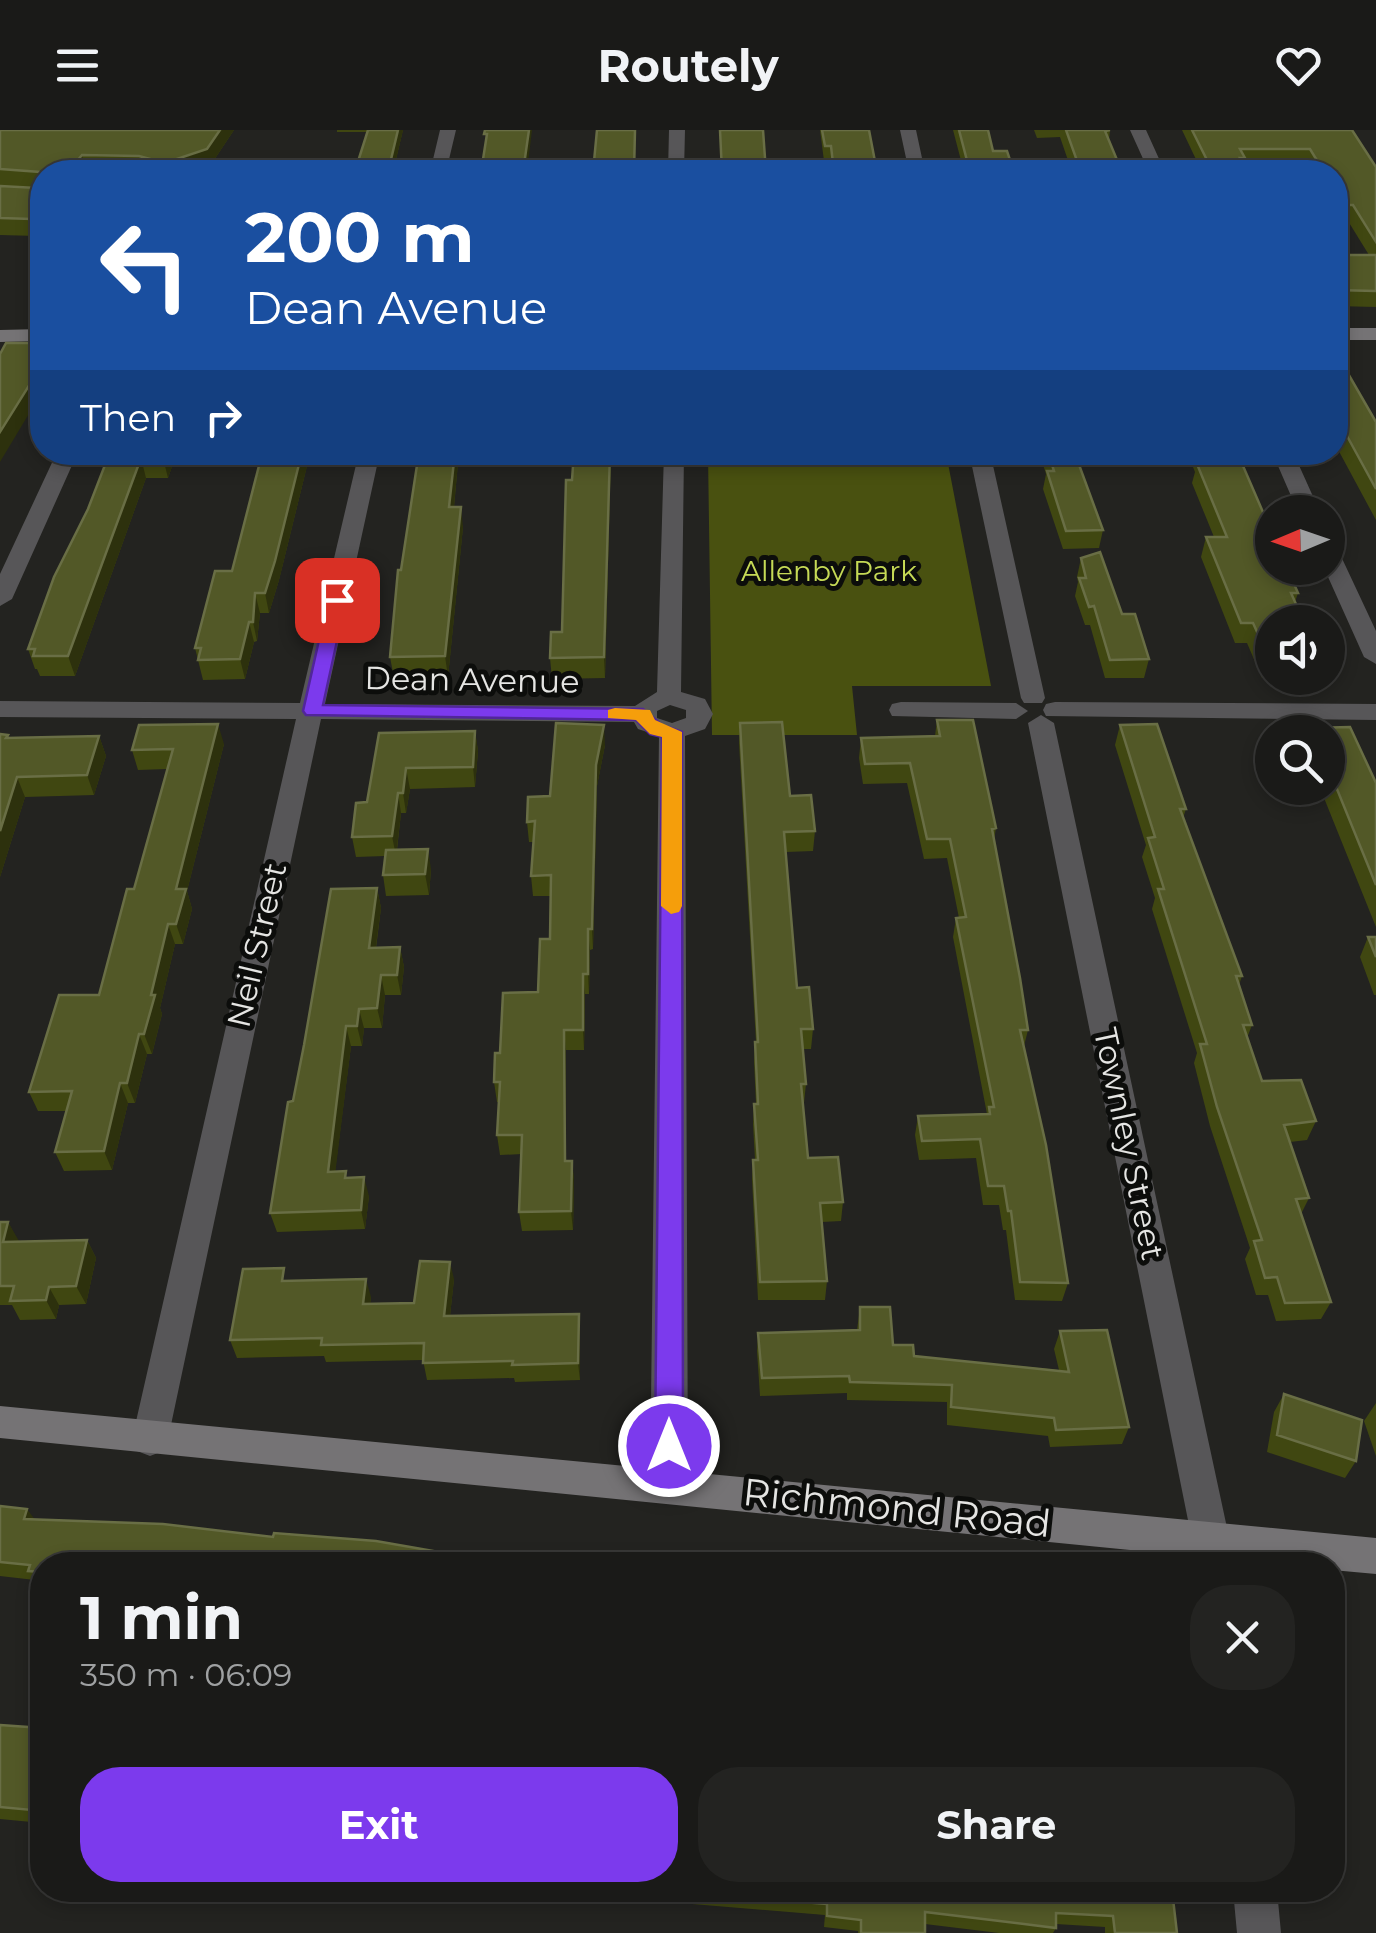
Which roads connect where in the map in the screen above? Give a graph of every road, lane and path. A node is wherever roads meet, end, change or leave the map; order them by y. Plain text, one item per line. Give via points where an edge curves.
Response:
1 (448, 130) edge
2 (677, 130) edge
3 (908, 130) edge
4 (1138, 130) edge
5 (441, 160) edge
6 (676, 160) edge
7 (914, 160) edge
8 (1152, 160) edge
9 (1348, 334) edge
10 (1376, 334) edge
11 (0, 336) edge
12 (30, 336) edge
13 (62, 465) edge
14 (367, 465) edge
15 (674, 465) edge
16 (982, 465) edge
17 (1288, 465) edge
18 (1302, 495) edge
19 (1343, 585) edge
20 (0, 599) edge
21 (1376, 657) edge
22 (670, 696) junction
23 (0, 709) edge
24 (901, 710) dead end
25 (312, 711) junction
26 (1036, 711) junction
27 (1376, 712) edge
28 (643, 714) junction
29 (672, 732) junction
30 (0, 1422) edge
31 (150, 1440) junction
32 (669, 1486) junction
33 (1214, 1552) edge
34 (1345, 1555) edge
35 (1376, 1556) edge
36 (1255, 1902) edge
37 (1259, 1933) edge

1 - 5 street
2 - 6 street
3 - 7 street
4 - 8 street
9 - 10 main road
11 - 12 main road
13 - 20 street
14 - 25 street, Neil Street
15 - 22 street
16 - 26 street, Townley Street
17 - 18 street
19 - 21 street
22 - 28 street
22 - 29 street via 696,705 700,714 696,723
23 - 25 street, Dean Avenue
24 - 26 street
25 - 28 street, Dean Avenue
25 - 31 street, Neil Street
26 - 27 street
26 - 33 street, Townley Street
28 - 29 street via 647,724
29 - 32 street
30 - 31 main road, Richmond Road
31 - 32 main road, Richmond Road
32 - 33 main road, Richmond Road
34 - 35 main road, Richmond Road
36 - 37 street

